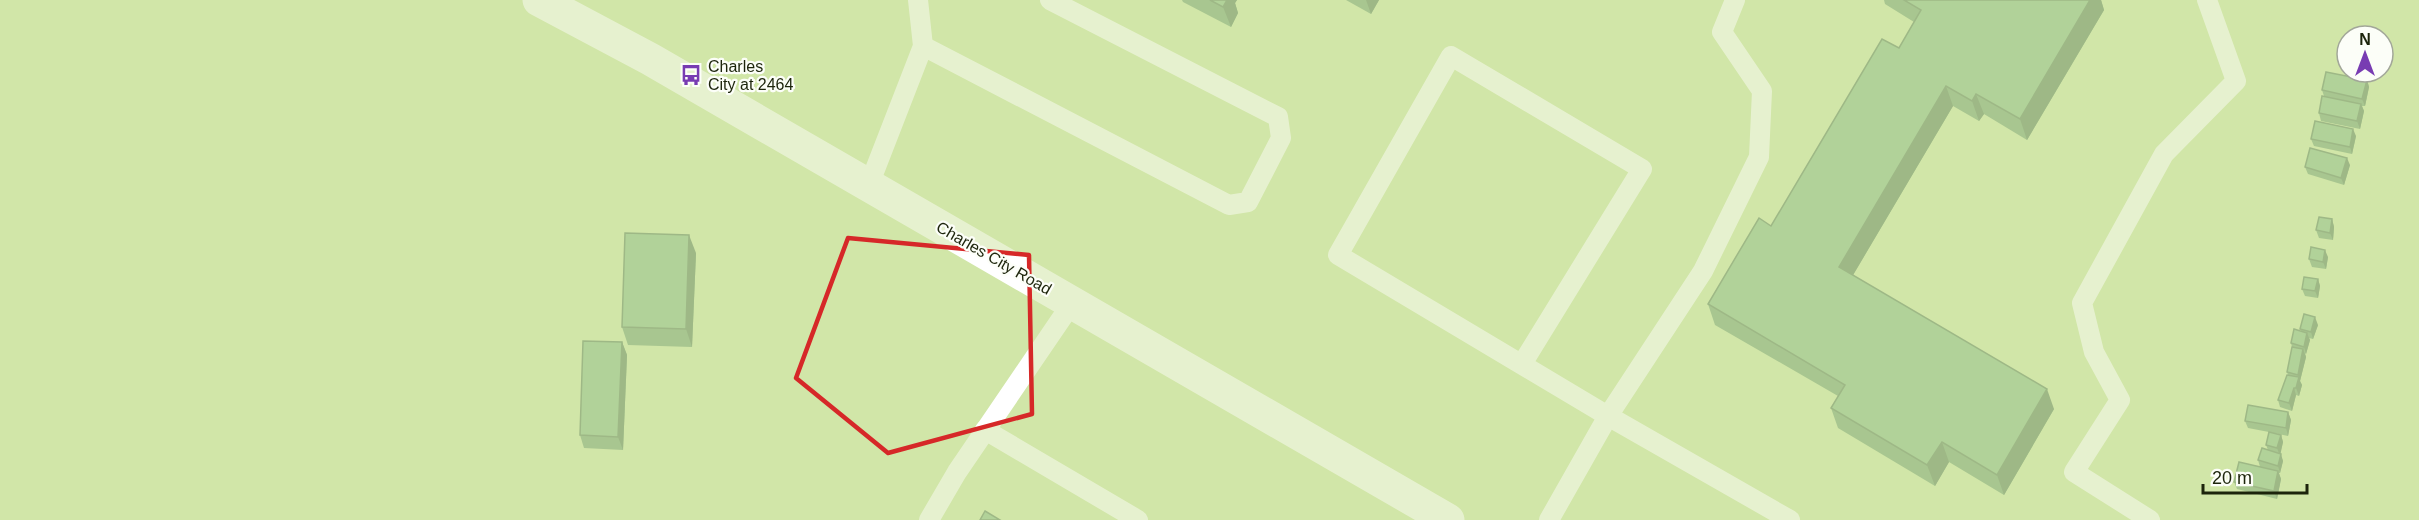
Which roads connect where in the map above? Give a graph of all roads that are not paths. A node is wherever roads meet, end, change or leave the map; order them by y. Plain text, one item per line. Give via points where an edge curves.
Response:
1 (539, 0) edge
2 (918, 0) edge
3 (1050, 0) edge
4 (1735, 0) edge
5 (2207, 0) edge
6 (923, 46) junction
7 (869, 185) junction
8 (1072, 303) junction
9 (1522, 364) junction
10 (1608, 416) junction
11 (985, 430) junction
12 (929, 520) edge
13 (1138, 520) edge
14 (1448, 520) edge
15 (1549, 520) edge
16 (1790, 520) edge
17 (2150, 520) edge

1 - 7 main road, Charles City Road
2 - 6 lane
3 - 6 lane via 1278,117 1281,138 1248,202 1229,205
4 - 10 lane via 1722,32 1762,92 1760,157 1703,271
5 - 17 lane via 2236,81 2164,154 2082,303 2094,352 2120,400 2074,472
6 - 7 lane
7 - 8 main road, Charles City Road
8 - 11 lane
8 - 14 main road, Charles City Road
9 - 9 lane via 1338,255 1451,57 1642,169
9 - 10 lane
10 - 15 lane
10 - 16 lane
11 - 12 lane
11 - 13 lane

